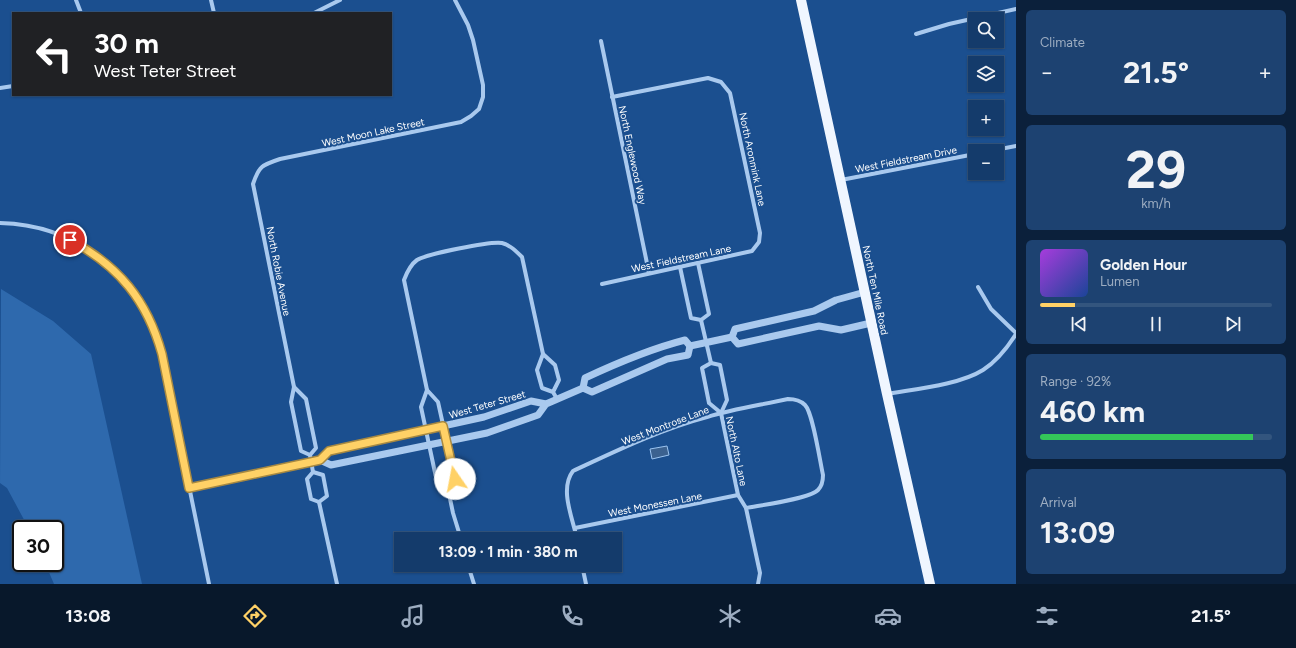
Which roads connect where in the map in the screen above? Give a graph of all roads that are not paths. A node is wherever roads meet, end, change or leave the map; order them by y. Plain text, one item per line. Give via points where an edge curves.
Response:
1 (76, 0) edge
2 (211, 0) edge
3 (340, 0) edge
4 (455, 0) edge
5 (801, 0) edge
6 (1016, 9) edge
7 (80, 12) edge
8 (214, 12) edge
9 (316, 12) edge
10 (916, 34) dead end
11 (601, 41) dead end
12 (12, 86) edge
13 (0, 88) edge
14 (612, 97) junction
15 (1016, 146) edge
16 (1004, 148) edge
17 (968, 155) edge
18 (266, 163) joint
19 (841, 180) junction
20 (0, 223) edge
21 (759, 242) joint
22 (698, 263) junction
23 (680, 267) junction
24 (649, 273) junction
25 (602, 284) dead end
26 (978, 287) dead end
27 (865, 292) junction
28 (701, 320) junction
29 (872, 323) junction
30 (1016, 333) edge
31 (732, 336) junction
32 (706, 342) junction
33 (690, 346) junction
34 (544, 354) junction
35 (711, 363) junction
36 (294, 387) junction
37 (583, 388) junction
38 (427, 390) junction
39 (553, 392) junction
40 (887, 394) junction
41 (557, 399) junction
42 (546, 404) junction
43 (720, 413) junction
44 (443, 426) junction
45 (426, 430) junction
46 (446, 441) junction
47 (429, 445) junction
48 (310, 459) junction
49 (320, 460) junction
50 (313, 472) junction
51 (189, 488) junction
52 (448, 489) junction
53 (738, 495) junction
54 (319, 502) junction
55 (746, 508) junction
56 (575, 528) junction
57 (459, 532) edge
58 (576, 532) edge
59 (470, 572) edge
60 (583, 572) edge
61 (209, 584) edge
62 (337, 584) edge
63 (474, 584) edge
64 (586, 584) edge
65 (758, 584) edge
66 (930, 584) edge

1 - 7 street
2 - 8 street
3 - 9 street
4 - 18 street, West Moon Lake Street via 468,25 483,85 479,109 471,116 461,122
5 - 19 main road, North Ten Mile Road
6 - 10 street
11 - 14 street, North Englewood Way
12 - 13 street
14 - 21 street, North Aronmink Lane via 708,78 721,82 730,93 760,233
14 - 24 street, North Englewood Way
15 - 16 street
17 - 19 street, West Fieldstream Drive
18 - 36 street, North Robie Avenue via 257,172 253,184
19 - 27 main road, North Ten Mile Road
20 - 51 street via 44,230 90,250 101,258 137,297 148,315 162,354
21 - 22 street, West Fieldstream Lane via 752,251
22 - 23 street, West Fieldstream Lane
22 - 28 street via 709,314
23 - 24 street, West Fieldstream Lane
23 - 28 street via 692,318
24 - 25 street, West Fieldstream Lane
26 - 30 street via 990,309
27 - 29 main road, North Ten Mile Road
27 - 31 street, West Teter Street via 836,300 814,311 735,329
28 - 32 street
29 - 31 street via 841,330 819,326 738,344
29 - 40 main road, North Ten Mile Road
30 - 40 street via 1002,354 972,375 960,380
31 - 32 street, West Teter Street
32 - 33 street, West Teter Street
32 - 35 street
33 - 37 street, West Teter Street via 688,355 667,359 592,392
33 - 37 street, West Teter Street via 685,340 664,345 585,378
34 - 38 street via 522,257 513,248 502,243 489,243 430,255 416,260 408,269 404,280
34 - 39 street via 555,365 559,380
34 - 39 street via 537,370 542,388
35 - 43 street via 720,365 727,400
35 - 43 street via 702,368 709,403
36 - 48 street, North Robie Avenue via 291,402 302,451
36 - 48 street, North Robie Avenue via 306,399 316,448
37 - 41 street, West Teter Street
38 - 44 street via 438,402
38 - 45 street via 421,407
39 - 41 street
40 - 66 main road, North Ten Mile Road
41 - 42 street, West Teter Street
42 - 44 street, West Teter Street via 531,401 484,417
42 - 46 street, West Teter Street via 538,415 528,420 487,433
43 - 53 street, North Alto Lane
43 - 55 street, West Montrose Lane via 788,399 802,402 809,411 823,475 820,488 809,496
43 - 56 street, West Montrose Lane via 652,436 574,471 567,482 566,492
44 - 45 street, West Teter Street
44 - 46 street
45 - 47 street
45 - 49 street, West Teter Street via 329,451
46 - 47 street, West Teter Street
46 - 52 street via 455,479
47 - 49 street, West Teter Street via 332,465
47 - 52 street via 437,482
48 - 49 street, West Teter Street
48 - 50 street, North Robie Avenue
48 - 51 street, West Teter Street
50 - 54 street, North Robie Avenue via 307,479 311,499
50 - 54 street via 323,475 327,496
51 - 61 street
52 - 57 street
53 - 55 street, North Alto Lane
53 - 56 street, West Monessen Lane
54 - 62 street, North Robie Avenue
55 - 65 street, North Alto Lane via 760,573
56 - 58 street
59 - 63 street
60 - 64 street

